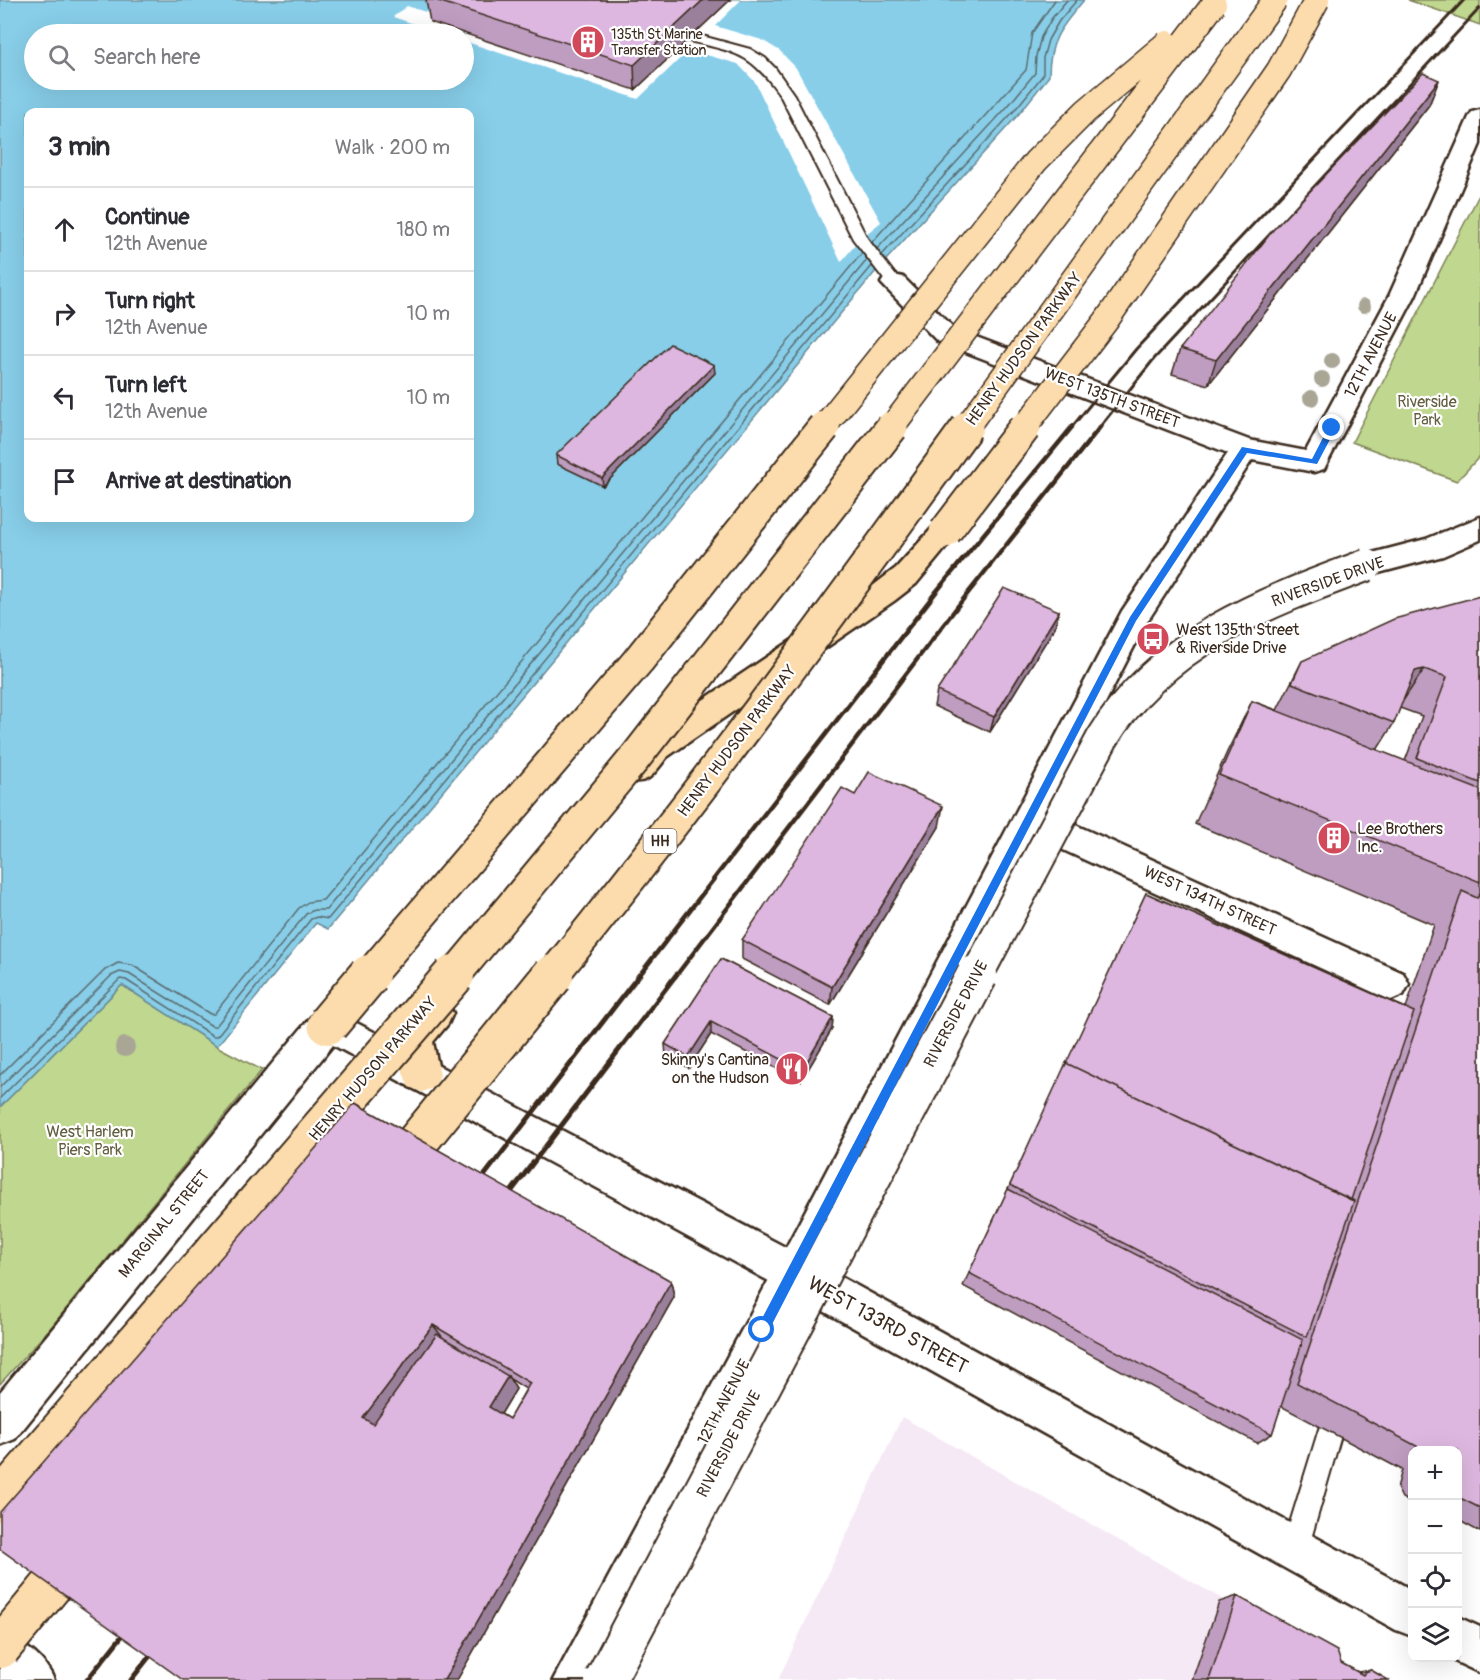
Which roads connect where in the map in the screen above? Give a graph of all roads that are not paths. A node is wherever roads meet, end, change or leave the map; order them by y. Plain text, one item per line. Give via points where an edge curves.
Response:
1 (1275, 0) edge
2 (1317, 0) edge
3 (1215, 2) edge
4 (691, 37) edge
5 (1480, 117) edge
6 (894, 283) joint
7 (1245, 449) junction
8 (1479, 528) edge
9 (1043, 820) junction
10 (1403, 982) dead end
11 (328, 1024) junction
12 (422, 1074) junction
13 (372, 1197) edge
14 (794, 1273) junction
15 (0, 1424) edge
16 (1330, 1432) edge
17 (0, 1501) edge
18 (99, 1528) edge
19 (1295, 1549) junction
20 (1408, 1611) edge
21 (1462, 1641) edge
22 (0, 1648) edge
23 (1480, 1651) edge
24 (0, 1655) edge
25 (32, 1680) edge
26 (575, 1680) edge
27 (605, 1680) edge

1 - 13 highway, HENRY HUDSON PARKWAY / HH, bridge via 790,672 619,894
2 - 12 highway, bridge via 1279,70 1113,312 945,532 891,588 656,748 414,1038
3 - 11 highway, bridge via 1086,111 1036,160 638,661
3 - 17 highway, HENRY HUDSON PARKWAY, bridge via 628,768 423,1012
4 - 6 lane via 745,52 770,71 787,95 860,239
5 - 7 street, 12TH AVENUE via 1402,296 1314,462
6 - 7 street, WEST 135TH STREET via 946,335
7 - 9 street, 12TH AVENUE via 1133,619
8 - 9 street, RIVERSIDE DRIVE, bridge via 1433,548 1367,565 1299,590 1227,624 1175,657 1118,713
9 - 10 street, WEST 134TH STREET
9 - 14 street, 12TH AVENUE
9 - 27 street, RIVERSIDE DRIVE, bridge
11 - 12 street, WEST 133RD STREET
11 - 15 street, MARGINAL STREET
12 - 14 street, WEST 133RD STREET
14 - 19 street, WEST 133RD STREET
14 - 26 street, 12TH AVENUE
16 - 19 lane
18 - 22 highway, bridge
19 - 20 street, WEST 133RD STREET
21 - 23 street
24 - 25 street

